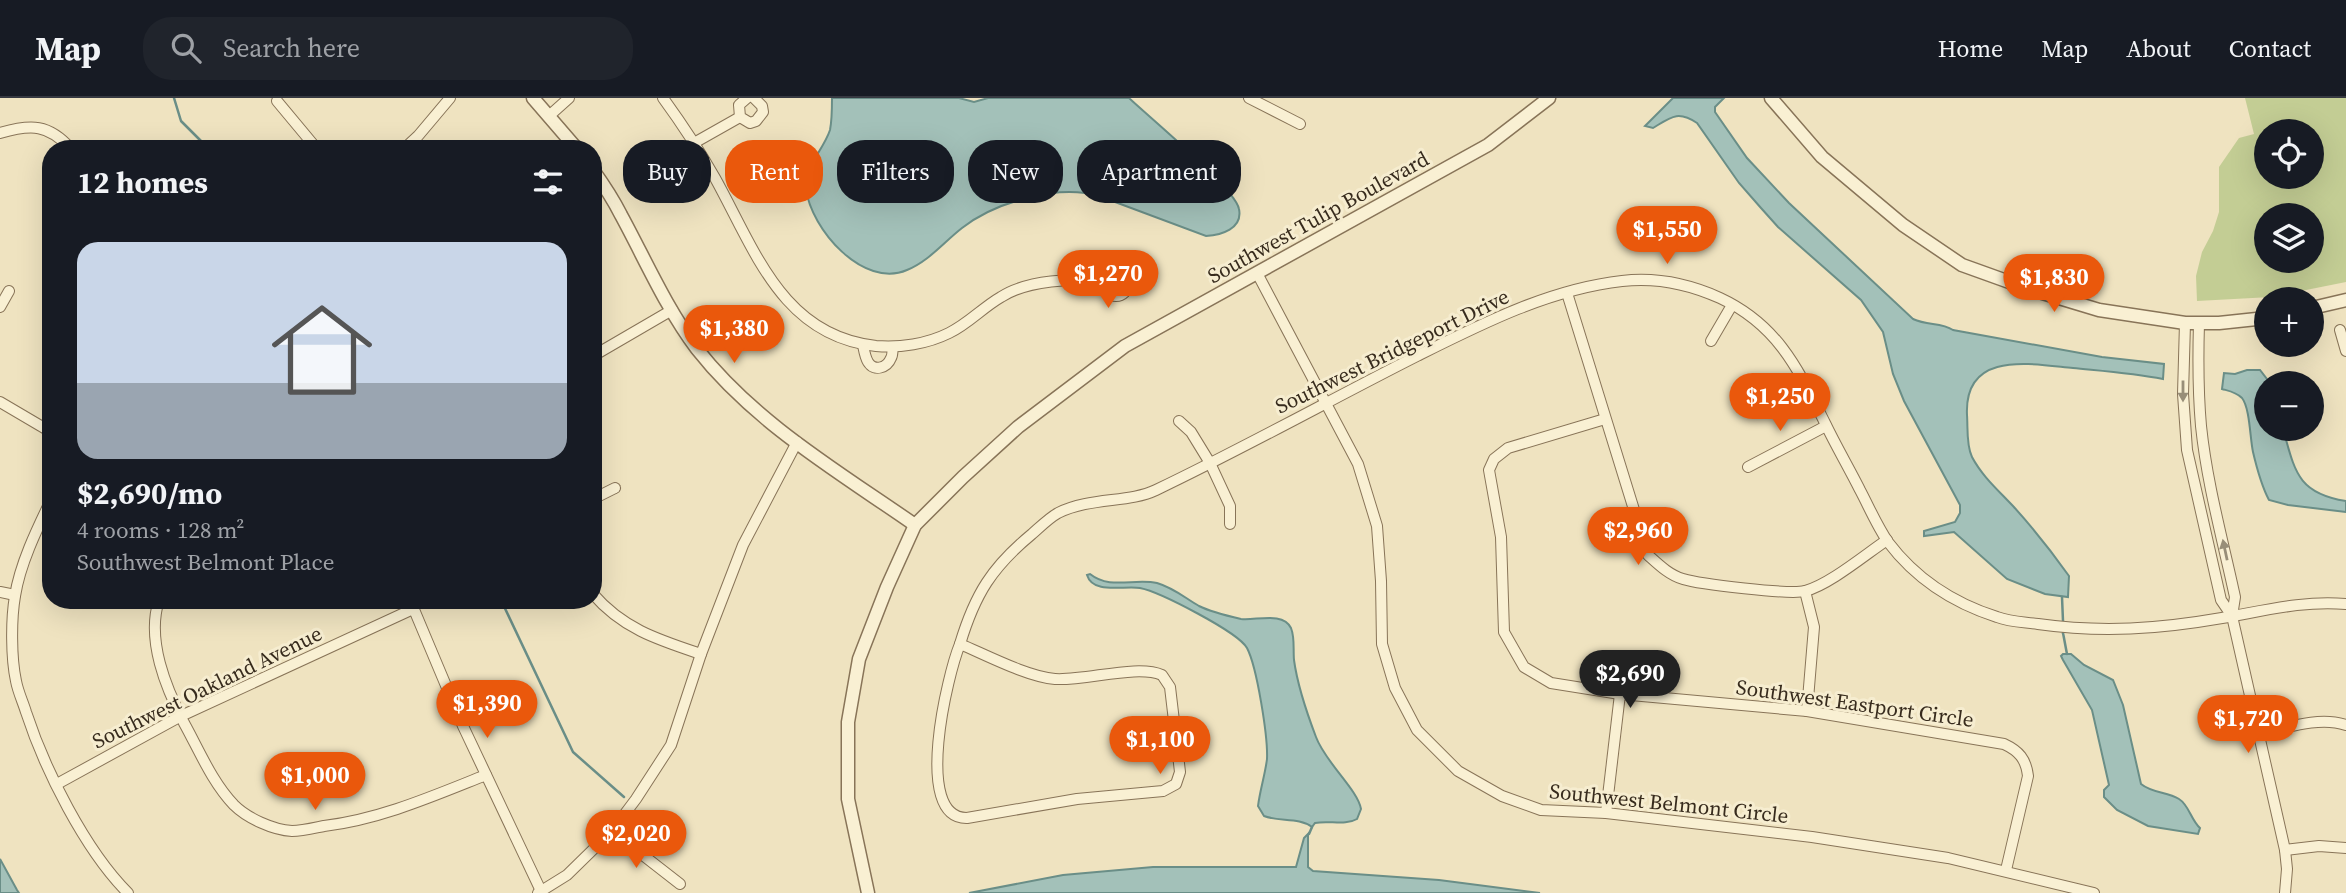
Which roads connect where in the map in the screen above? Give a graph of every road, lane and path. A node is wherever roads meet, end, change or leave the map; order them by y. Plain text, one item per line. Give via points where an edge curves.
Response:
1 (450, 98) edge
2 (569, 98) edge
3 (663, 98) edge
4 (747, 98) edge
5 (754, 98) edge
6 (1249, 98) edge
7 (1549, 98) edge
8 (1771, 98) edge
9 (540, 100) edge
10 (277, 101) dead end
11 (550, 116) junction
12 (740, 117) junction
13 (1300, 124) dead end
14 (0, 133) edge
15 (62, 140) edge
16 (310, 140) edge
17 (414, 140) edge
18 (570, 140) edge
19 (692, 140) edge
20 (699, 140) edge
21 (711, 174) edge
22 (602, 184) edge
23 (1257, 273) junction
24 (1104, 282) dead end
25 (9, 291) dead end
26 (1567, 293) junction
27 (2346, 300) edge
28 (1732, 305) junction
29 (2324, 305) edge
30 (0, 307) edge
31 (672, 310) junction
32 (2254, 319) edge
33 (2185, 323) junction
34 (2199, 323) junction
35 (2340, 330) dead end
36 (1711, 341) dead end
37 (863, 345) junction
38 (893, 347) junction
39 (602, 351) edge
40 (2346, 352) edge
41 (0, 402) edge
42 (1324, 402) junction
43 (1605, 419) junction
44 (1179, 421) dead end
45 (1826, 426) junction
46 (42, 427) edge
47 (797, 442) junction
48 (1210, 463) junction
49 (1748, 467) dead end
50 (615, 488) dead end
51 (602, 494) edge
52 (42, 519) edge
53 (1230, 524) dead end
54 (915, 525) junction
55 (1887, 540) junction
56 (1805, 591) junction
57 (0, 592) edge
58 (15, 595) junction
59 (2346, 604) edge
60 (602, 605) edge
61 (158, 609) edge
62 (404, 609) edge
63 (414, 609) edge
64 (2232, 617) junction
65 (960, 644) junction
66 (701, 654) junction
67 (1620, 694) junction
68 (1807, 711) junction
69 (181, 716) junction
70 (2346, 725) edge
71 (2259, 734) junction
72 (486, 775) junction
73 (57, 784) junction
74 (1606, 813) junction
75 (612, 831) junction
76 (2346, 848) edge
77 (2285, 850) junction
78 (2006, 870) junction
79 (680, 884) dead end
80 (539, 892) edge
81 (128, 893) edge
82 (868, 893) edge
83 (2094, 893) edge
84 (2285, 893) edge

1 - 17 street
2 - 11 street
3 - 19 street
4 - 12 street via 739,105
5 - 12 street via 762,106 760,117 750,123
6 - 13 street
7 - 23 street, Southwest Tulip Boulevard via 1488,145
8 - 33 street via 1822,157 1903,225 1962,265 2099,310
9 - 11 street
10 - 16 street
11 - 18 street
12 - 20 street
14 - 15 street via 27,126 44,129
21 - 37 street via 754,254 787,300 821,330
22 - 31 street
23 - 42 street, Southwest Belmont Circle
23 - 54 street, Southwest Tulip Boulevard via 1125,346 1018,427
24 - 38 street via 1028,285 1001,296 942,336
25 - 30 street
26 - 28 street, Southwest Bridgeport Drive via 1625,280 1656,280 1683,285
26 - 42 street, Southwest Bridgeport Drive via 1468,331
26 - 43 street
27 - 29 street
28 - 36 street
28 - 45 street, Southwest Bridgeport Drive via 1782,346
31 - 39 street
31 - 47 street via 717,372 758,413
32 - 34 street
33 - 34 street
33 -> 64 street via 2187,450 2221,600
64 -> 34 street via 2235,597 2201,427
35 - 40 street
37 - 38 street
37 - 38 street via 867,361 878,368 891,359
41 - 46 street
42 - 48 street, Southwest Bridgeport Drive
42 - 74 street, Southwest Belmont Circle via 1358,464 1377,526 1382,644 1395,688 1416,730 1458,771 1502,796 1541,810
43 - 56 street via 1648,555 1665,571 1682,579
43 - 67 street, Southwest Eastport Circle via 1508,448 1489,470 1501,537 1504,632 1524,667 1551,683
44 - 48 street
45 - 49 street
45 - 55 street, Southwest Bridgeport Drive
47 - 54 street
47 - 66 street via 743,545
48 - 53 street via 1230,506
48 - 65 street, Southwest Bridgeport Drive via 1149,494 1094,501 1057,513 986,580
50 - 51 street
52 - 58 street
54 - 82 street, Southwest Tulip Boulevard via 859,659 848,722 848,799
55 - 56 street
55 - 64 street, Southwest Bridgeport Drive via 1915,572 1952,600 2000,619 2081,629 2138,630
56 - 68 street via 1814,627
57 - 58 street
58 - 73 street via 16,681 36,742
59 - 64 street, Southwest Bridgeport Drive via 2317,601
60 - 66 street via 647,636
61 - 69 street via 155,648
62 - 69 street, Southwest Oakland Avenue
63 - 72 street
64 - 71 street
65 - 65 street, Southwest Bridgeport Drive via 1043,678 1145,671 1162,675 1170,687 1180,772 1176,783 1163,791 1077,799 967,818 952,814 942,799 938,742 945,689
66 - 75 street via 671,745
67 - 68 street, Southwest Eastport Circle
67 - 74 street
68 - 78 street, Southwest Eastport Circle via 1975,738 2014,749 2022,756 2028,776
69 - 72 street via 215,780 235,806 262,823 292,831 382,815
69 - 73 street, Southwest Oakland Avenue
70 - 71 street via 2298,725
71 - 77 street
72 - 80 street
73 - 81 street via 111,876
74 - 78 street, Southwest Belmont Circle via 1812,837
75 - 79 street
75 - 80 street via 567,875
76 - 77 street
77 - 84 street
78 - 83 street, Southwest Belmont Circle

